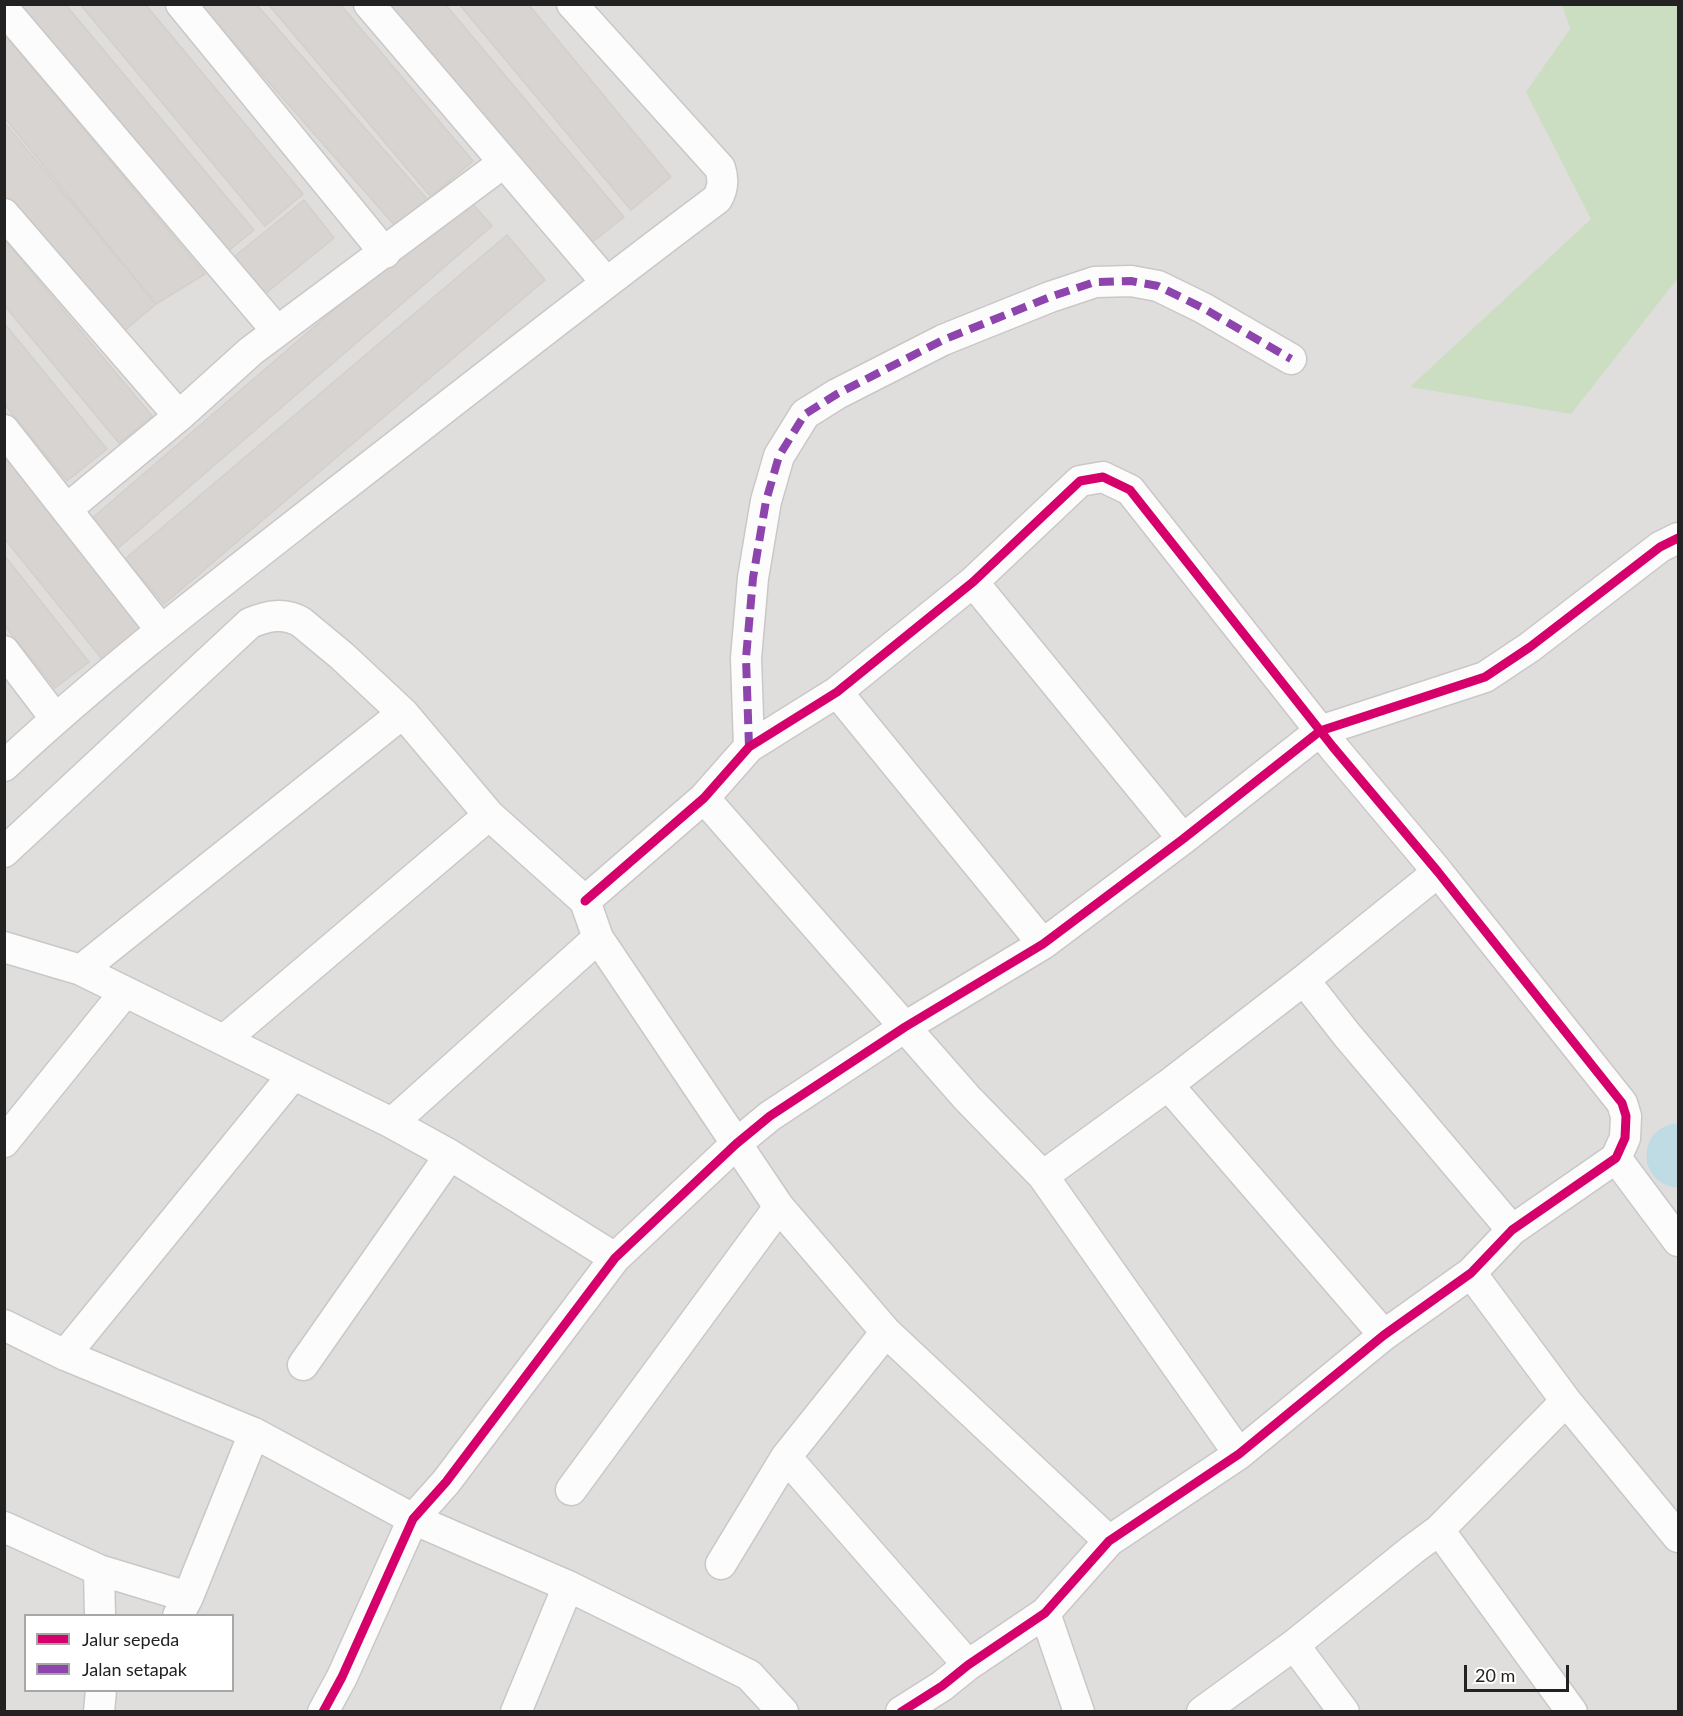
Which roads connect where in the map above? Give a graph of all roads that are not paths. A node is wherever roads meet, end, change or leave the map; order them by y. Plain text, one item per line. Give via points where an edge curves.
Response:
1 (181, 4) edge
2 (369, 4) edge
3 (572, 4) edge
4 (4, 9) edge
5 (503, 163) junction
6 (4, 214) edge
7 (385, 253) junction
8 (606, 282) junction
9 (277, 332) junction
10 (1291, 359) dead end
11 (179, 416) junction
12 (4, 430) edge
13 (68, 509) junction
14 (1678, 538) edge
15 (973, 582) junction
16 (161, 630) junction
17 (4, 651) edge
18 (837, 692) junction
19 (403, 713) junction
20 (55, 718) junction
21 (1320, 730) junction
22 (749, 747) junction
23 (4, 766) edge
24 (704, 798) junction
25 (489, 815) junction
26 (1183, 839) junction
27 (4, 852) edge
28 (1438, 872) junction
29 (585, 901) junction
30 (598, 938) junction
31 (1043, 944) junction
32 (4, 946) edge
33 (81, 970) junction
34 (1304, 980) junction
35 (125, 992) junction
36 (905, 1027) junction
37 (224, 1040) junction
38 (294, 1075) junction
39 (1168, 1085) junction
40 (392, 1123) junction
41 (4, 1142) edge
42 (736, 1144) junction
43 (450, 1155) junction
44 (1616, 1158) junction
45 (1042, 1176) junction
46 (779, 1207) junction
47 (1512, 1230) junction
48 (1678, 1241) edge
49 (615, 1258) junction
50 (1471, 1273) junction
51 (4, 1325) edge
52 (886, 1332) junction
53 (1384, 1335) junction
54 (65, 1354) junction
55 (303, 1365) dead end
56 (1566, 1401) junction
57 (254, 1433) junction
58 (1239, 1454) junction
59 (786, 1457) junction
60 (571, 1490) dead end
61 (413, 1519) junction
62 (4, 1527) edge
63 (1439, 1530) junction
64 (1678, 1536) edge
65 (1109, 1541) junction
66 (721, 1564) dead end
67 (99, 1570) junction
68 (568, 1586) junction
69 (183, 1606) edge
70 (1045, 1613) junction
71 (100, 1614) edge
72 (1293, 1645) junction
73 (968, 1665) junction
74 (101, 1692) edge
75 (99, 1712) edge
76 (323, 1712) edge
77 (516, 1712) edge
78 (783, 1712) edge
79 (901, 1712) edge
80 (1079, 1712) edge
81 (1202, 1712) edge
82 (1344, 1712) edge
83 (1572, 1712) edge

1 - 7 street
2 - 5 street
3 - 8 street via 720,168 723,177 717,200
4 - 9 street
5 - 7 street
5 - 8 street
6 - 11 street
7 - 9 street
8 - 16 street
9 - 11 street
10 - 22 street via 1158,286 1131,281 1095,282 943,340 805,414 779,456 766,501 746,658
11 - 13 street
12 - 13 street
13 - 16 street
14 - 21 street via 1660,547 1485,677
15 - 18 street
15 - 21 street via 1080,481 1103,477 1130,490
15 - 26 street
16 - 20 street
17 - 20 street
18 - 22 street
18 - 31 street
19 - 25 street
19 - 27 street via 301,622 281,616 266,617 250,624
19 - 33 street
20 - 23 street
21 - 26 street
21 - 28 street
22 - 24 street
24 - 29 street
24 - 36 street
25 - 29 street
25 - 37 street
26 - 31 street
28 - 34 street
28 - 44 street via 1622,1103 1625,1138
29 - 30 street
30 - 40 street
30 - 42 street
31 - 36 street
32 - 33 street
33 - 35 street
34 - 39 street
34 - 47 street
35 - 37 street
35 - 41 street
36 - 42 street via 770,1116
36 - 45 street
37 - 38 street
38 - 40 street
38 - 54 street
39 - 45 street
39 - 53 street
40 - 43 street
42 - 46 street
42 - 49 street
43 - 49 street
43 - 55 street
44 - 47 street
44 - 48 street
45 - 58 street
46 - 52 street
46 - 60 street
47 - 50 street
49 - 61 street via 446,1482
50 - 53 street
50 - 56 street
51 - 54 street
52 - 59 street
52 - 65 street
53 - 58 street
54 - 57 street
56 - 63 street
56 - 64 street
57 - 61 street
57 - 69 street
58 - 65 street
59 - 66 street
59 - 73 street
61 - 68 street
61 - 76 street
62 - 67 street
63 - 72 street
63 - 83 street
65 - 70 street
67 - 69 street
67 - 71 street
68 - 77 street
68 - 78 street via 749,1675
70 - 73 street
70 - 80 street
72 - 81 street
72 - 82 street
73 - 79 street
74 - 75 street

